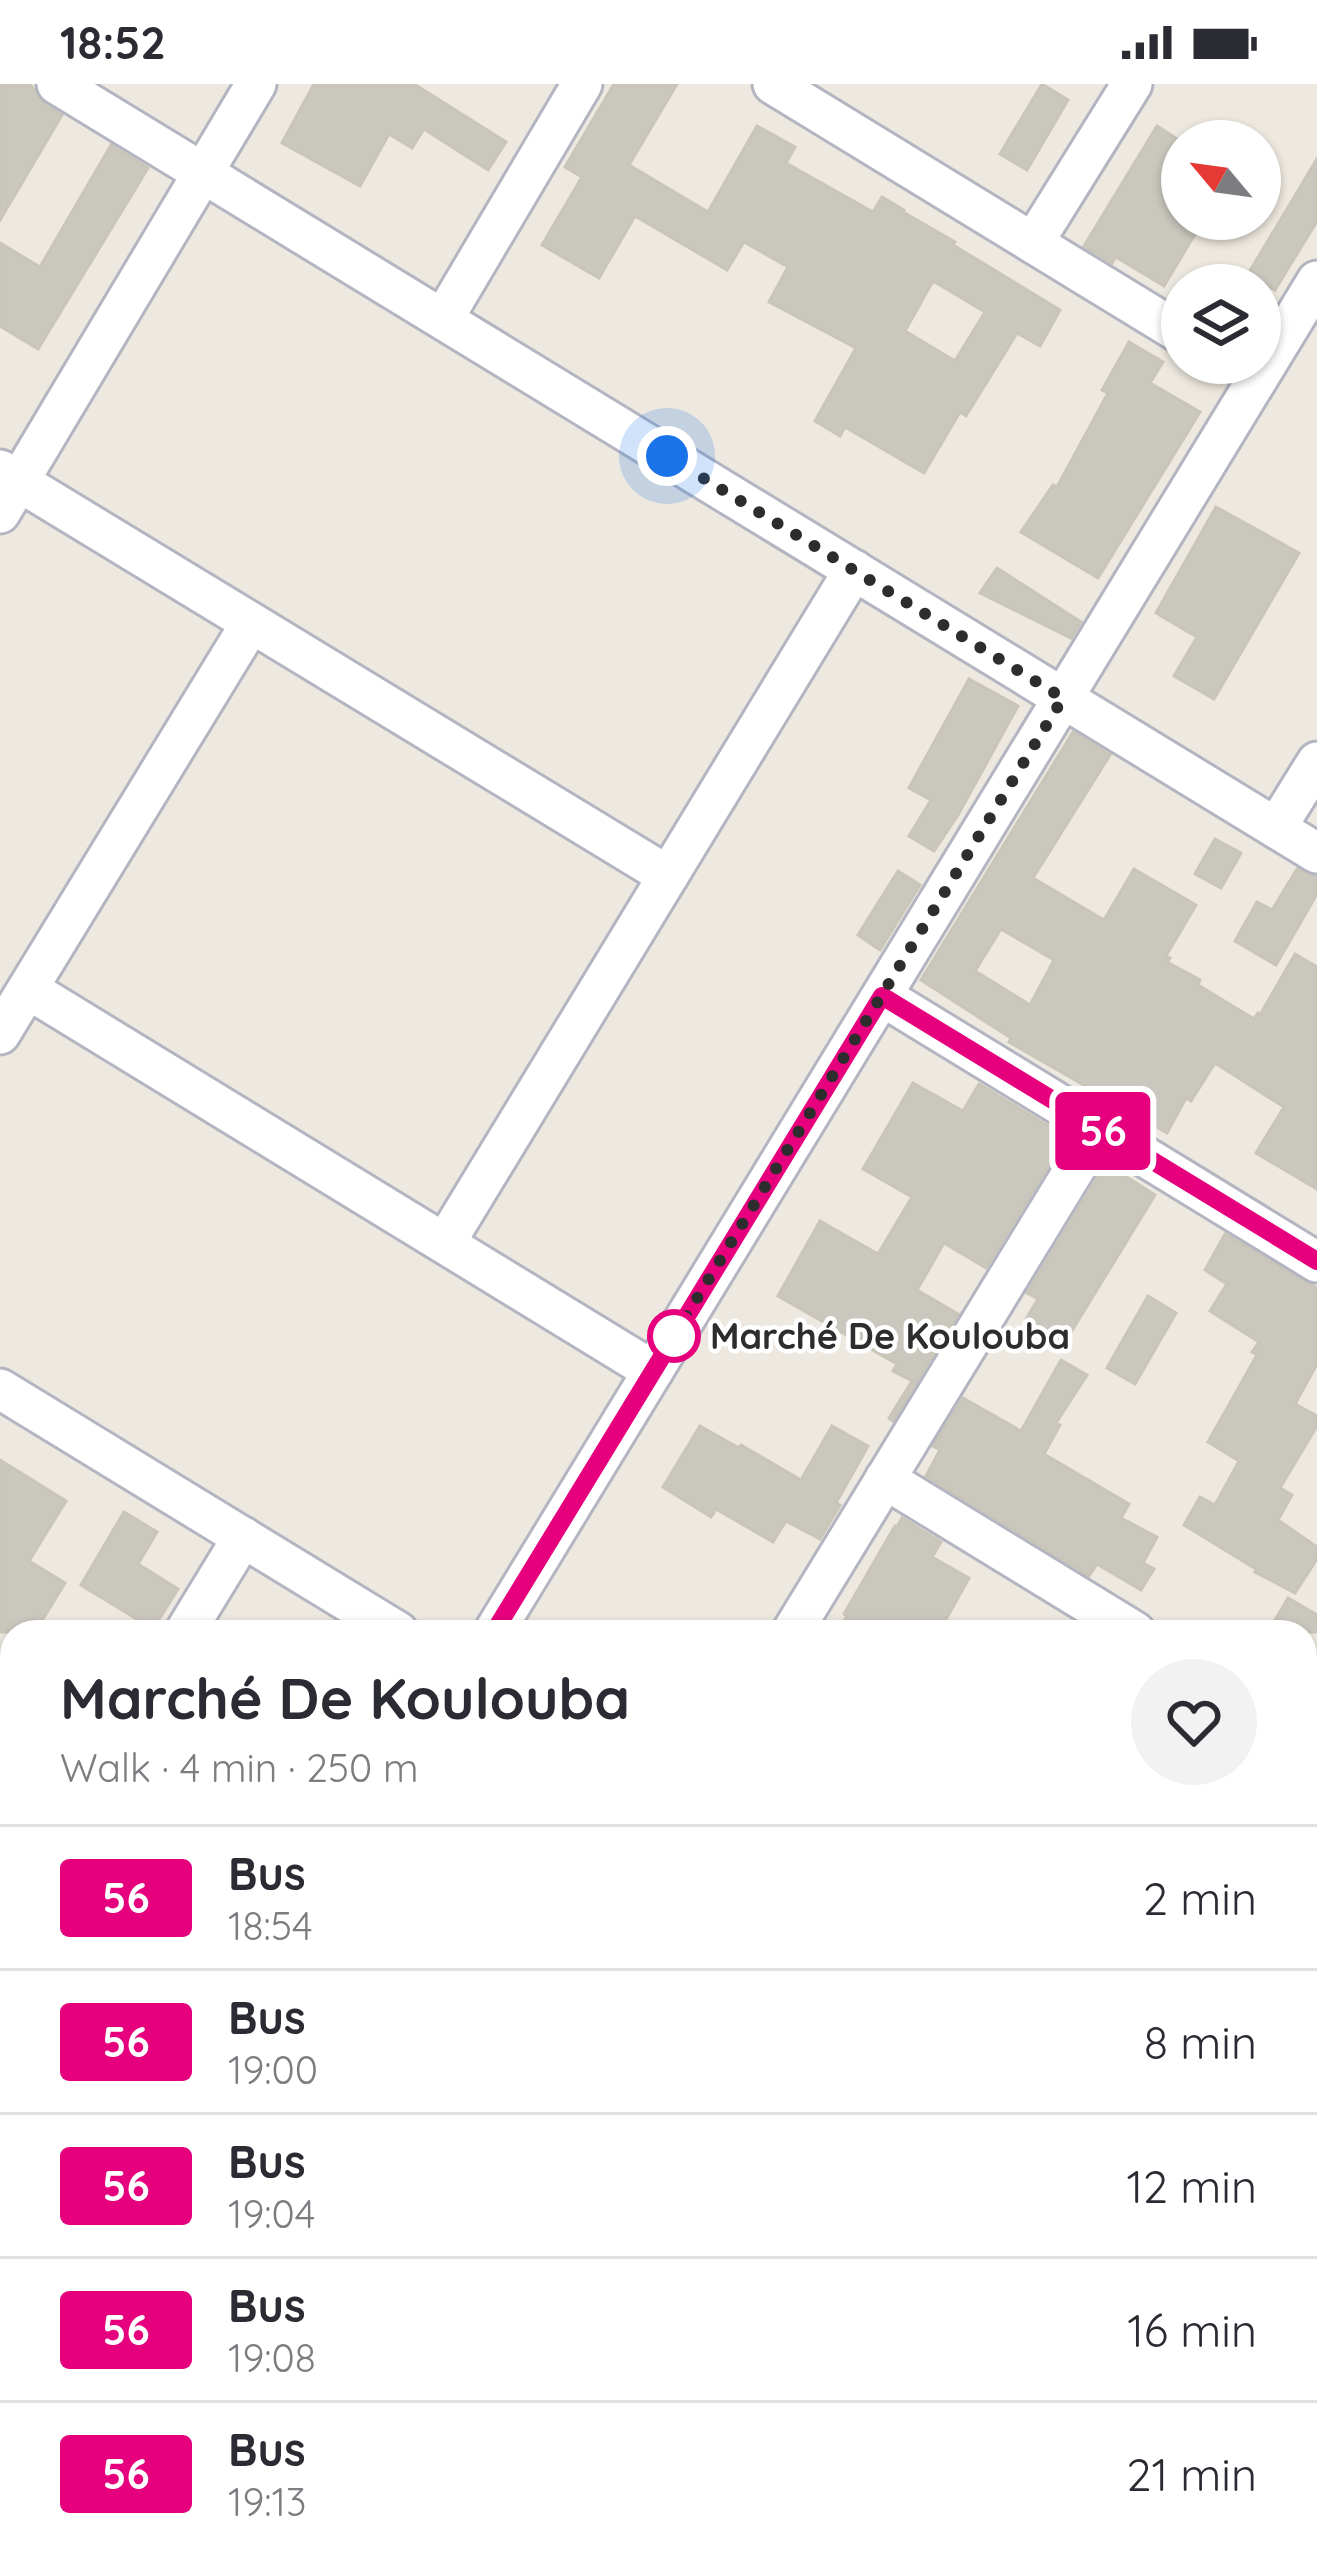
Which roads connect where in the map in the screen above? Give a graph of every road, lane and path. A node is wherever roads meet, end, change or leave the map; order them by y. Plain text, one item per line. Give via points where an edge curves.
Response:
1 (57, 84) edge
2 (256, 84) edge
3 (582, 84) edge
4 (772, 84) edge
5 (1132, 84) edge
6 (203, 173) junction
7 (1033, 243) junction
8 (1317, 281) edge
9 (442, 319) junction
10 (1161, 321) edge
11 (1281, 325) edge
12 (1236, 384) edge
13 (6, 488) edge
14 (854, 570) junction
15 (251, 622) junction
16 (1063, 698) junction
17 (1317, 762) edge
18 (1276, 828) junction
19 (1317, 853) edge
20 (668, 877) junction
21 (28, 989) junction
22 (882, 996) junction
23 (0, 1034) edge
24 (1099, 1129) junction
25 (445, 1243) junction
26 (1317, 1262) edge
27 (653, 1370) junction
28 (0, 1389) edge
29 (885, 1479) junction
30 (243, 1537) junction
31 (192, 1620) edge
32 (378, 1620) edge
33 (501, 1620) edge
34 (799, 1620) edge
35 (1115, 1620) edge

1 - 6 street
2 - 6 street
3 - 9 street
4 - 7 street
5 - 7 street
6 - 9 street
6 - 13 street
7 - 10 street
8 - 11 street
9 - 14 street
12 - 16 street
13 - 15 street
14 - 16 street
14 - 20 street
15 - 20 street
15 - 21 street
16 - 18 street
16 - 22 street
17 - 18 street
18 - 19 street
20 - 25 street
21 - 23 street
21 - 25 street
22 - 24 street
22 - 27 street
24 - 26 street
24 - 29 street
25 - 27 street
27 - 33 street
28 - 30 street
29 - 34 street
29 - 35 street
30 - 31 street
30 - 32 street

